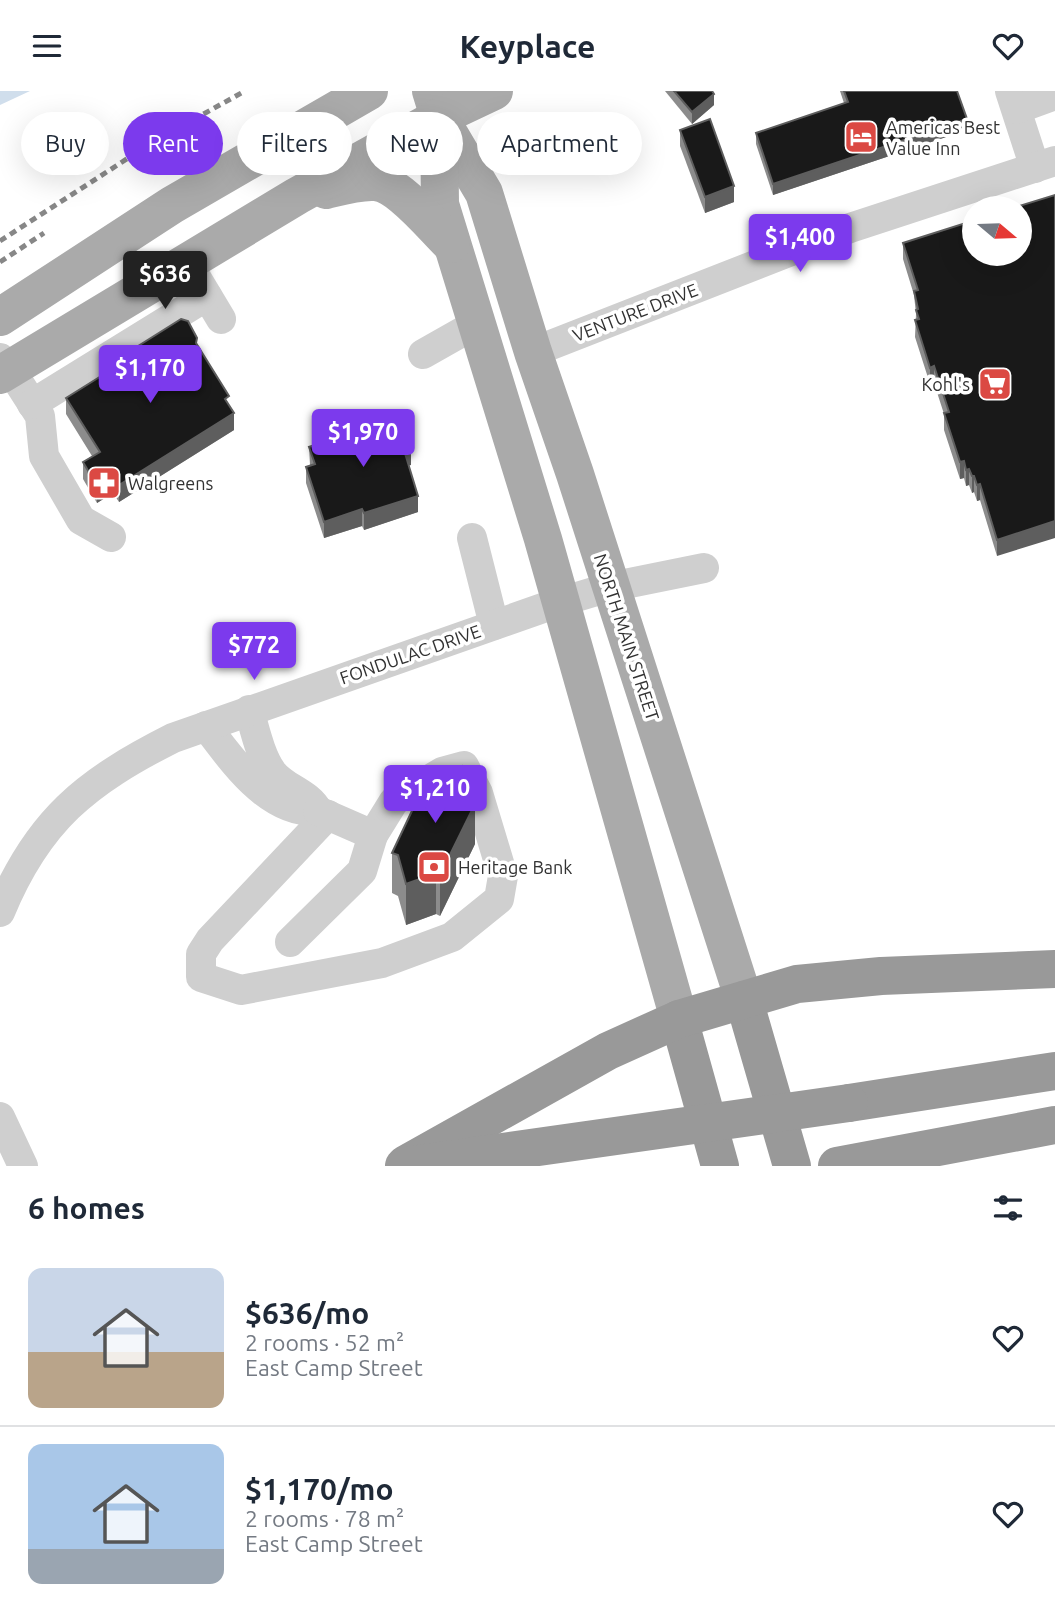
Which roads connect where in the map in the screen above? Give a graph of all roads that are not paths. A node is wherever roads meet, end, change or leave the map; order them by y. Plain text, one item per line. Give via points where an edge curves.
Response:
1 (369, 91) edge
2 (494, 91) edge
3 (1055, 95) edge
4 (1014, 100) edge
5 (435, 104) edge
6 (1045, 164) edge
7 (297, 196) junction
8 (452, 245) junction
9 (187, 263) junction
10 (0, 317) edge
11 (476, 324) junction
12 (533, 352) junction
13 (423, 354) dead end
14 (3, 367) edge
15 (32, 404) junction
16 (111, 537) dead end
17 (472, 538) dead end
18 (704, 568) dead end
19 (610, 587) junction
20 (560, 602) junction
21 (494, 625) junction
22 (249, 711) junction
23 (206, 726) junction
24 (323, 813) junction
25 (373, 835) junction
26 (0, 912) edge
27 (290, 942) dead end
28 (1055, 969) edge
29 (744, 1000) junction
30 (680, 1019) junction
31 (1055, 1070) edge
32 (0, 1117) edge
33 (1055, 1125) edge
34 (851, 1163) edge
35 (23, 1166) edge
36 (403, 1166) edge
37 (720, 1166) edge
38 (792, 1166) edge

1 - 10 main road via 172,205
2 - 5 main road
3 - 4 street
4 - 6 street
5 - 7 main road
5 - 8 main road via 440,204
5 - 12 main road, NORTH MAIN STREET via 484,194
6 - 12 street, VENTURE DRIVE via 850,228
7 - 8 main road via 377,182 403,194
7 - 9 main road
8 - 11 main road
9 - 14 main road
9 - 15 street via 214,307
11 - 13 street
11 - 20 main road
12 - 19 main road, NORTH MAIN STREET
14 - 15 street
15 - 16 street via 40,416 44,456 81,520
17 - 21 street
18 - 19 street, FONDULAC DRIVE
19 - 20 street, FONDULAC DRIVE
19 - 29 main road, NORTH MAIN STREET
20 - 21 street, FONDULAC DRIVE
20 - 30 main road
21 - 22 street, FONDULAC DRIVE
22 - 23 street, FONDULAC DRIVE
22 - 24 street via 273,774
23 - 24 street via 238,767 278,803
23 - 26 street, FONDULAC DRIVE via 131,759 77,797 47,829
24 - 25 street
24 - 25 street via 210,940 201,954 201,977 242,990 382,963 452,937 499,899 503,876 478,793 464,766 442,772 394,801
25 - 27 street via 362,871
28 - 29 highway via 797,984
29 - 30 highway
29 - 38 highway, NORTH MAIN STREET
30 - 36 highway via 608,1051
30 - 37 highway
31 - 36 highway, bridge
32 - 35 street
33 - 34 highway

